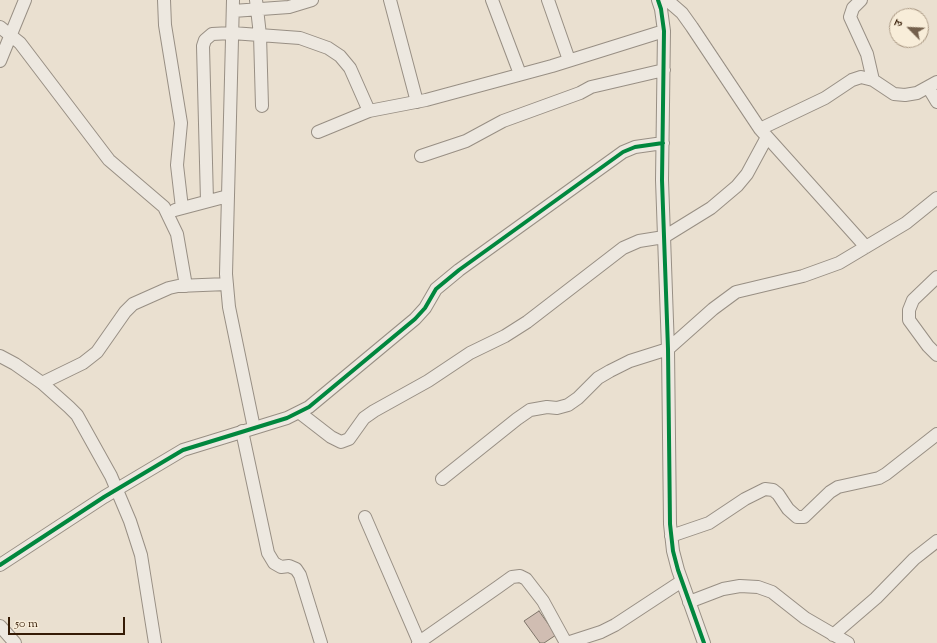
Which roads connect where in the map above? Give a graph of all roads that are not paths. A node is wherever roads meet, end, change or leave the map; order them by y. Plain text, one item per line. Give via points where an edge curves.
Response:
1 (25, 0) edge
2 (164, 0) edge
3 (312, 0) edge
4 (390, 0) edge
5 (492, 0) edge
6 (548, 0) edge
7 (658, 0) edge
8 (667, 0) edge
9 (861, 0) edge
10 (257, 4) edge
11 (233, 6) edge
12 (0, 27) edge
13 (664, 31) junction
14 (232, 32) junction
15 (11, 34) junction
16 (260, 35) junction
17 (569, 60) junction
18 (0, 61) edge
19 (664, 70) junction
20 (520, 74) junction
21 (873, 80) junction
22 (932, 85) edge
23 (417, 102) junction
24 (937, 102) edge
25 (262, 106) dead end
26 (370, 111) junction
27 (318, 132) dead end
28 (764, 133) junction
29 (663, 142) junction
30 (421, 156) dead end
31 (228, 196) junction
32 (937, 198) edge
33 (206, 201) junction
34 (182, 208) junction
35 (166, 212) junction
36 (664, 237) junction
37 (866, 247) junction
38 (937, 277) edge
39 (227, 284) junction
40 (186, 286) junction
41 (668, 349) junction
42 (937, 355) edge
43 (0, 356) edge
44 (42, 383) junction
45 (300, 413) junction
46 (248, 429) junction
47 (937, 434) edge
48 (442, 479) dead end
49 (116, 489) junction
50 (365, 517) dead end
51 (671, 536) junction
52 (937, 541) edge
53 (0, 565) edge
54 (682, 581) junction
55 (689, 602) junction
56 (0, 626) edge
57 (832, 634) junction
58 (584, 640) edge
59 (15, 643) edge
60 (155, 643) edge
61 (320, 643) edge
62 (418, 643) edge
63 (566, 643) edge
64 (704, 643) edge
65 (848, 643) edge

1 - 15 street
2 - 34 street via 165,25 181,123 177,165
3 - 10 street via 289,8
4 - 23 street
5 - 20 street
6 - 17 street
7 - 13 street
8 - 28 street via 682,13
9 - 21 street via 853,8 850,17 867,54
10 - 11 street
10 - 16 street
11 - 14 street
12 - 15 street
13 - 17 street
13 - 19 street
14 - 16 street
14 - 31 street
14 - 33 street via 212,34 203,46
15 - 18 street
15 - 35 street via 34,60 109,160 154,198
16 - 25 street
16 - 26 street via 300,38 315,42 340,56 350,68
17 - 20 street
19 - 29 street
19 - 30 street via 591,87 502,121 466,141
20 - 23 street
21 - 22 street via 894,94 905,95 917,93
21 - 28 street via 861,77 852,80
22 - 24 street
23 - 26 street
26 - 27 street
28 - 36 street via 746,174 737,186 711,208
28 - 37 street
29 - 36 street
29 - 45 street via 623,152 459,270 436,289 415,319 322,398
31 - 33 street
31 - 39 street
32 - 37 street via 906,223
33 - 34 street
34 - 35 street
35 - 40 street via 177,234
36 - 41 street
36 - 45 street via 639,240 623,248 522,325 374,411 364,418 349,439 341,442
37 - 41 street via 824,270 736,292
38 - 42 street via 913,300 909,320
39 - 40 street
39 - 46 street
40 - 44 street via 169,288 133,304 97,352 83,363
41 - 48 street via 630,361 610,371 598,378 568,405 530,410
41 - 51 street
43 - 44 street
44 - 49 street via 77,415
45 - 46 street
46 - 49 street via 183,450
46 - 61 street via 268,554 274,563 281,567 289,566 296,569 300,575
47 - 51 street via 879,478 838,487 804,517 797,517 778,494 765,489 745,498 710,523
49 - 53 street
49 - 60 street via 133,528 141,555
50 - 62 street
51 - 54 street
52 - 57 street via 914,559 876,598
54 - 55 street
54 - 58 street via 615,625
55 - 57 street via 723,589 740,586 758,587 772,592 805,618
55 - 64 street
56 - 59 street
57 - 65 street
58 - 63 street
62 - 63 street via 512,577 520,576 526,579 543,601

